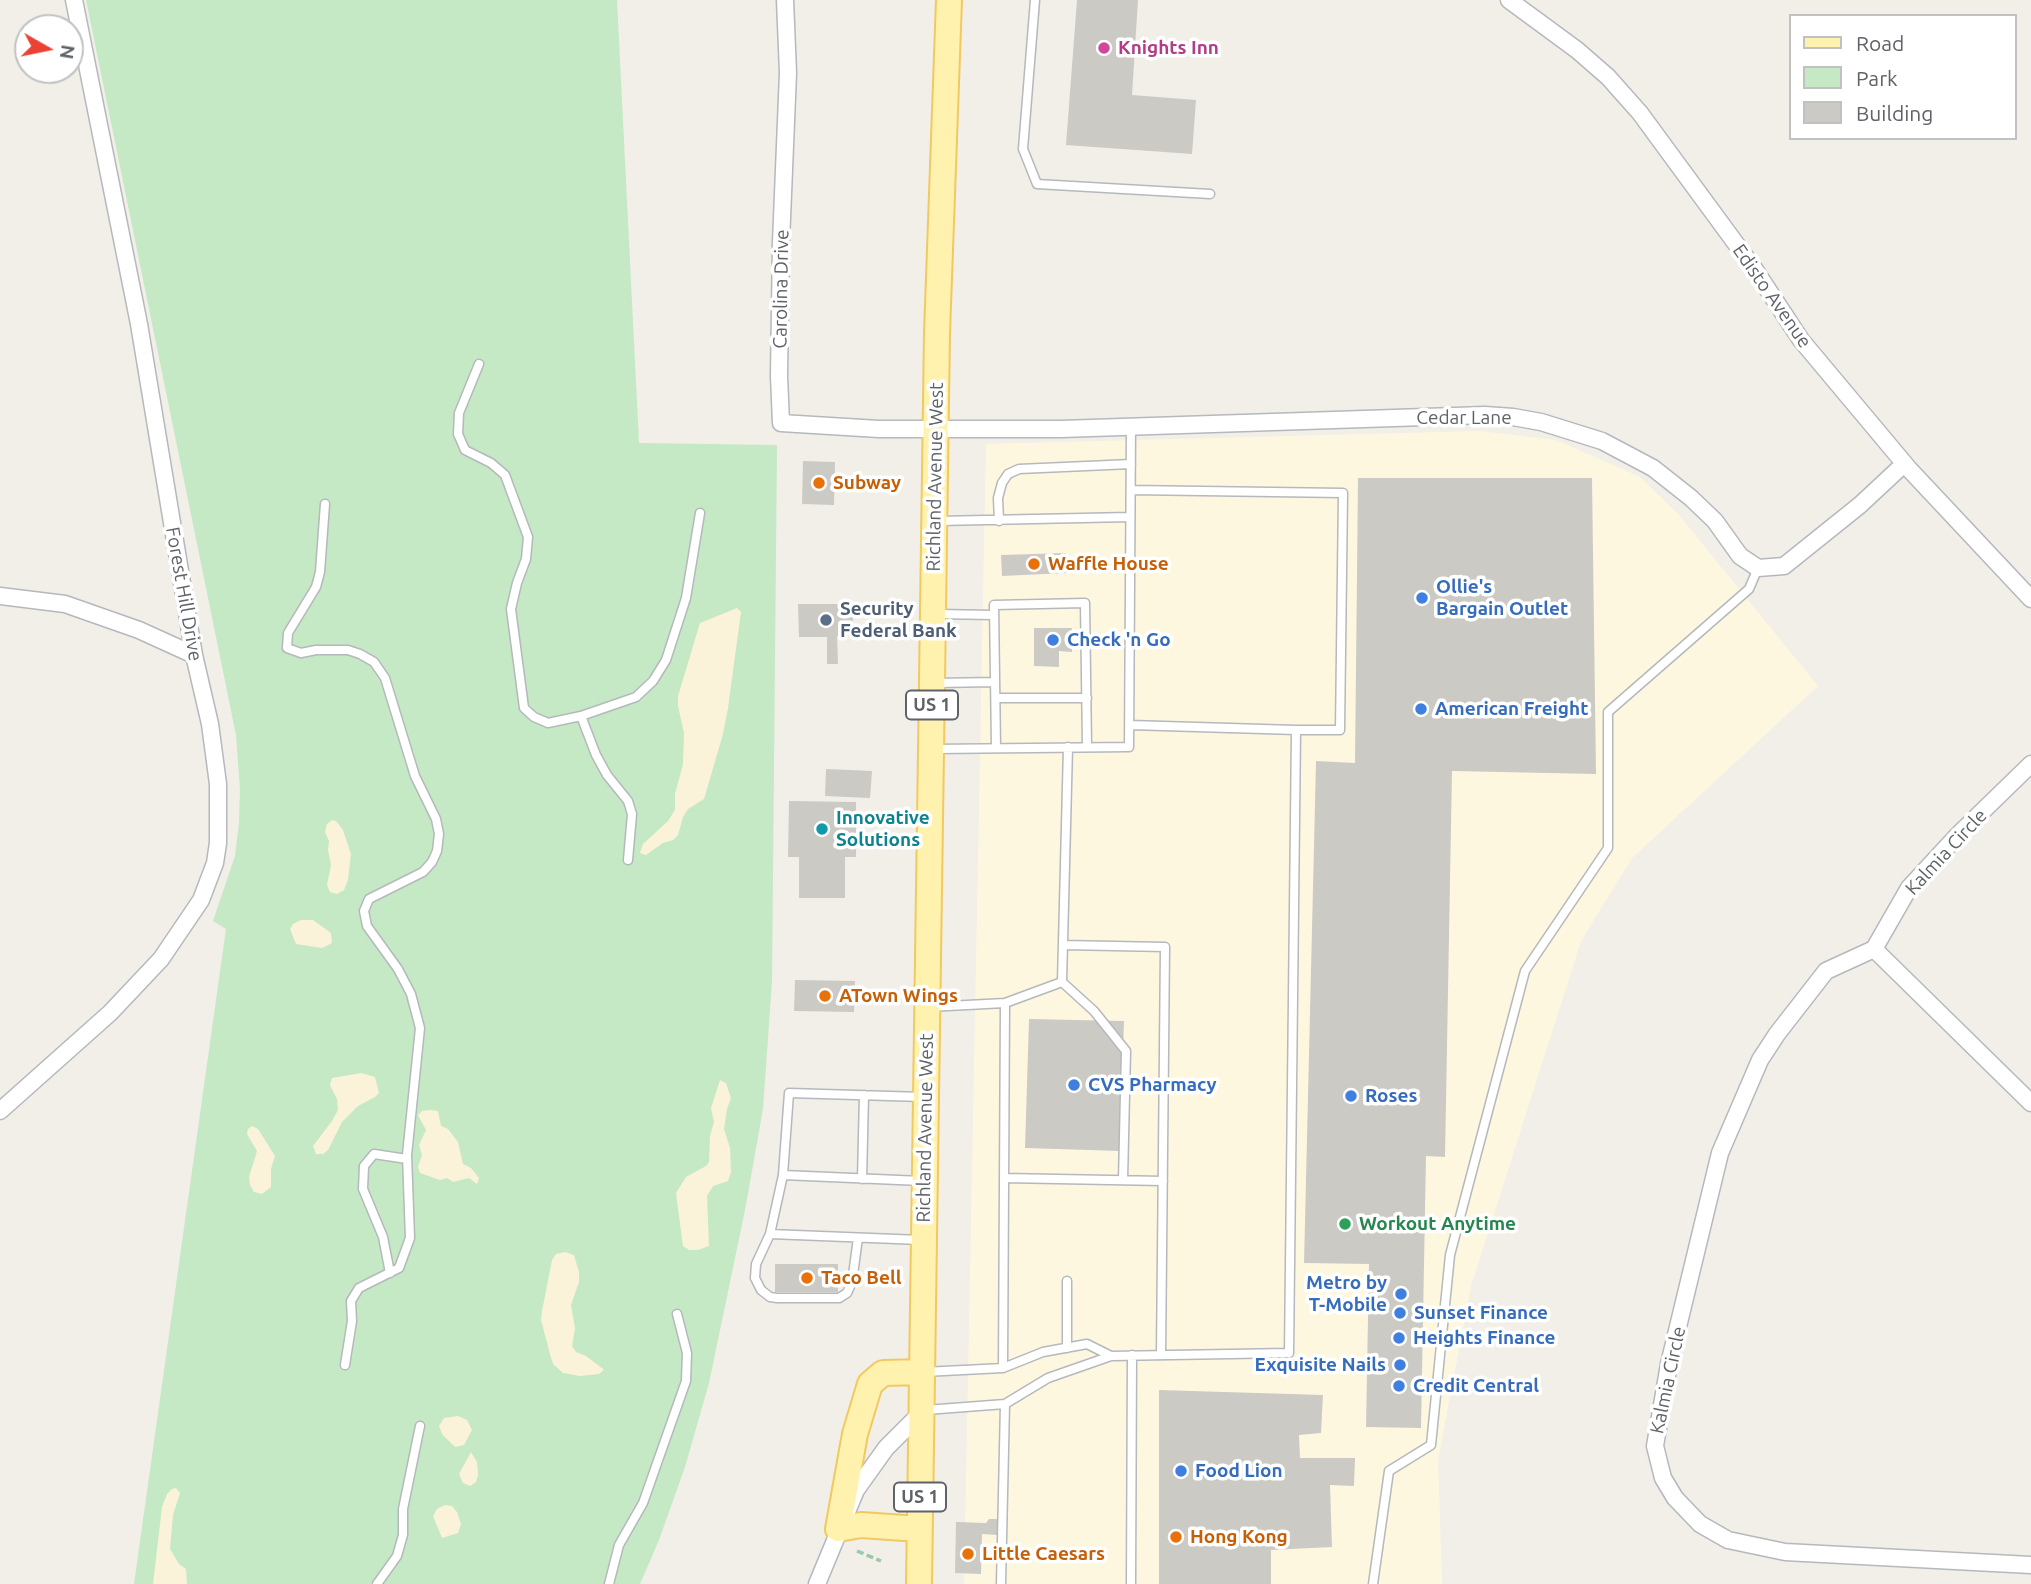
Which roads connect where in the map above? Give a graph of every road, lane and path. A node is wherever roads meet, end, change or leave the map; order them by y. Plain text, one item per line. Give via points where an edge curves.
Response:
1 (74, 0) edge
2 (785, 0) edge
3 (949, 0) edge
4 (1035, 0) edge
5 (1510, 0) edge
6 (1210, 194) dead end
7 (480, 364) dead end
8 (1131, 427) junction
9 (936, 428) junction
10 (1131, 464) junction
11 (1904, 464) junction
12 (1131, 490) junction
13 (325, 504) dead end
14 (700, 513) dead end
15 (1130, 517) junction
16 (999, 521) junction
17 (934, 522) junction
18 (1758, 568) junction
19 (0, 596) edge
20 (2031, 598) edge
21 (933, 614) junction
22 (994, 615) junction
23 (194, 655) junction
24 (995, 682) junction
25 (933, 683) junction
26 (996, 698) junction
27 (1087, 698) junction
28 (581, 716) junction
29 (1130, 725) junction
30 (1296, 730) junction
31 (1068, 747) junction
32 (1087, 747) junction
33 (996, 748) junction
34 (932, 749) junction
35 (2031, 764) edge
36 (628, 860) dead end
37 (1063, 945) junction
38 (1874, 949) junction
39 (1062, 982) junction
40 (1005, 1003) junction
41 (926, 1007) junction
42 (864, 1095) junction
43 (926, 1097) junction
44 (2031, 1103) edge
45 (0, 1111) edge
46 (407, 1159) junction
47 (783, 1175) junction
48 (1004, 1178) junction
49 (862, 1179) junction
50 (1123, 1180) junction
51 (925, 1181) junction
52 (1163, 1181) junction
53 (770, 1234) junction
54 (858, 1238) junction
55 (924, 1241) junction
56 (390, 1273) junction
57 (1067, 1282) dead end
58 (677, 1314) dead end
59 (1067, 1348) junction
60 (1132, 1355) junction
61 (1161, 1355) junction
62 (1111, 1356) junction
63 (345, 1365) dead end
64 (1003, 1368) junction
65 (923, 1372) junction
66 (1005, 1404) junction
67 (923, 1411) junction
68 (419, 1426) dead end
69 (838, 1529) junction
70 (919, 1529) junction
71 (857, 1551) dead end
72 (881, 1561) dead end
73 (2031, 1565) edge
74 (377, 1584) edge
75 (609, 1584) edge
76 (817, 1584) edge
77 (919, 1584) edge
78 (1001, 1584) edge
79 (1131, 1584) edge
80 (1373, 1584) edge

1 - 23 street, Forest Hill Drive via 139,324
2 - 9 street, Carolina Drive via 788,73 781,242 781,423
3 - 9 main road, Richland Avenue West / US 1
4 - 6 lane via 1023,149 1037,184
5 - 11 street, Edisto Avenue via 1577,50 1640,113 1754,267 1801,340
7 - 28 lane via 459,413 458,434 465,450 505,475 528,537 511,609 524,708 548,723
8 - 9 street, Cedar Lane
8 - 10 lane
8 - 18 street, Cedar Lane via 1485,415 1541,422 1602,441 1653,468 1691,498 1740,556
9 - 17 main road, Richland Avenue West / US 1
10 - 12 lane
10 - 16 lane via 1019,469 1002,483
11 - 18 street via 1860,506 1784,566
11 - 20 street, Edisto Avenue
12 - 15 lane
12 - 30 lane via 1343,493 1340,730
13 - 46 lane via 320,572 288,633 288,648 301,653 348,650 374,662 384,678 439,834 437,851 423,872 369,899 364,911 367,926 398,969 418,1013
14 - 28 lane via 686,597 666,660 636,697
15 - 16 lane
15 - 29 lane
16 - 17 lane
17 - 21 main road, Richland Avenue West / US 1
18 - 80 lane via 1749,589 1608,712 1608,848 1525,971 1450,1255 1431,1445 1389,1471
19 - 23 street via 65,604
21 - 22 lane
21 - 25 main road, Richland Avenue West / US 1
22 - 24 lane
22 - 27 lane via 994,605 1085,603
23 - 45 street, Forest Hill Drive via 211,724 218,784 218,843 209,882 161,959 110,1013
24 - 25 lane
24 - 26 lane
25 - 34 main road, Richland Avenue West / US 1
26 - 27 lane
26 - 33 lane
27 - 32 lane
28 - 36 lane via 607,775 628,801 632,814
29 - 30 lane
29 - 32 lane via 1129,747
30 - 61 lane via 1289,1353
31 - 32 lane
31 - 33 lane
31 - 37 lane
33 - 34 lane
34 - 41 main road, Richland Avenue West / US 1
35 - 38 street, Kalmia Circle via 1909,888
37 - 39 lane
37 - 52 lane via 1166,947
38 - 44 street
38 - 73 street, Kalmia Circle via 1826,971 1777,1034 1751,1077 1720,1153 1701,1228 1660,1408 1655,1446 1658,1463 1686,1512 1728,1540 1785,1552
39 - 40 lane
39 - 50 lane via 1094,1011 1126,1051
40 - 41 lane
40 - 48 lane
41 - 43 main road, Richland Avenue West / US 1
42 - 43 lane
42 - 47 lane via 789,1093
42 - 49 lane
43 - 51 main road, Richland Avenue West / US 1
46 - 56 lane via 410,1238 399,1268
46 - 56 lane via 373,1154 364,1166 363,1188 383,1237
47 - 49 lane
47 - 53 lane
48 - 50 lane
48 - 64 lane
49 - 51 lane
50 - 52 lane
51 - 55 main road, Richland Avenue West / US 1
52 - 61 lane
53 - 54 lane
53 - 54 lane via 756,1264 755,1278 761,1290 777,1298 839,1298 847,1293
54 - 55 lane
55 - 65 main road, Richland Avenue West / US 1
56 - 63 lane via 359,1288 351,1301
57 - 59 lane
58 - 75 lane via 687,1353 686,1381 643,1503 619,1545
59 - 62 lane via 1087,1344
59 - 64 lane
60 - 61 lane
60 - 62 lane
60 - 79 lane
62 - 66 lane via 1048,1378
64 - 65 lane
65 - 67 main road, Richland Avenue West / US 1
65 - 69 main road via 883,1373 870,1384 855,1434
66 - 67 lane
66 - 78 lane
67 - 69 street via 868,1471
67 - 70 main road, Richland Avenue West / US 1
68 - 74 lane via 403,1509 403,1535 397,1556
69 - 70 main road via 861,1525
69 - 76 street
70 - 77 main road, Richland Avenue West / US 1
71 - 72 path

